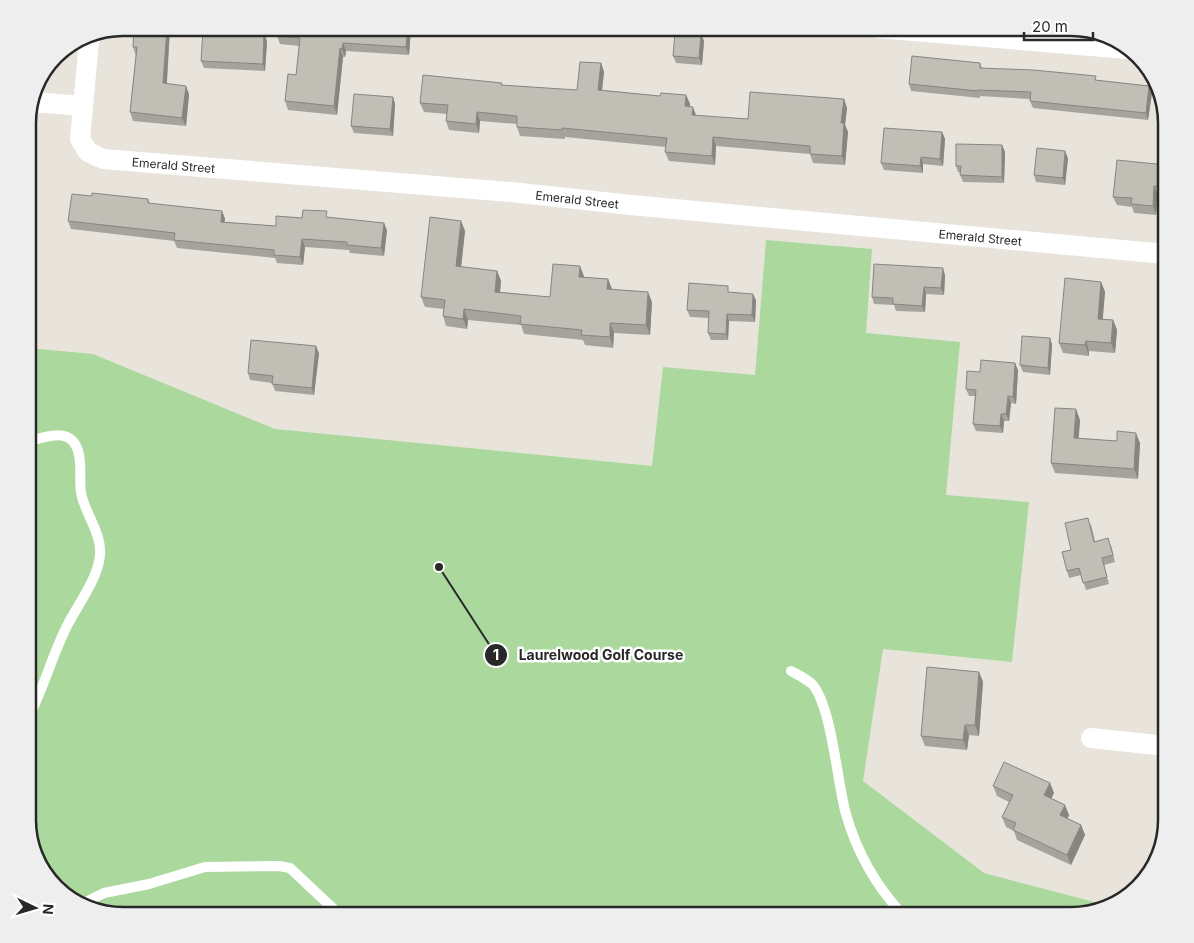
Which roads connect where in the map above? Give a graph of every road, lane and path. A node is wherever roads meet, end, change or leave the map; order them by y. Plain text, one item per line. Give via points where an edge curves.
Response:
1 (973, 36) edge
2 (89, 44) edge
3 (1114, 48) edge
4 (39, 103) edge
5 (83, 106) junction
6 (1158, 253) edge
7 (36, 440) edge
8 (791, 671) dead end
9 (36, 702) edge
10 (1091, 738) dead end
11 (1158, 745) edge
12 (91, 900) edge
13 (331, 907) edge
14 (896, 907) edge

1 - 3 street
2 - 5 street, Emerald Street
4 - 5 street
5 - 6 street, Emerald Street via 80,139 88,152 103,159 511,192
7 - 9 lane via 56,434 72,439 80,461 82,496 100,542 94,574 53,655
8 - 14 lane via 809,681 819,696 846,813 859,852
10 - 11 street
12 - 13 lane via 205,867 279,866 290,868

